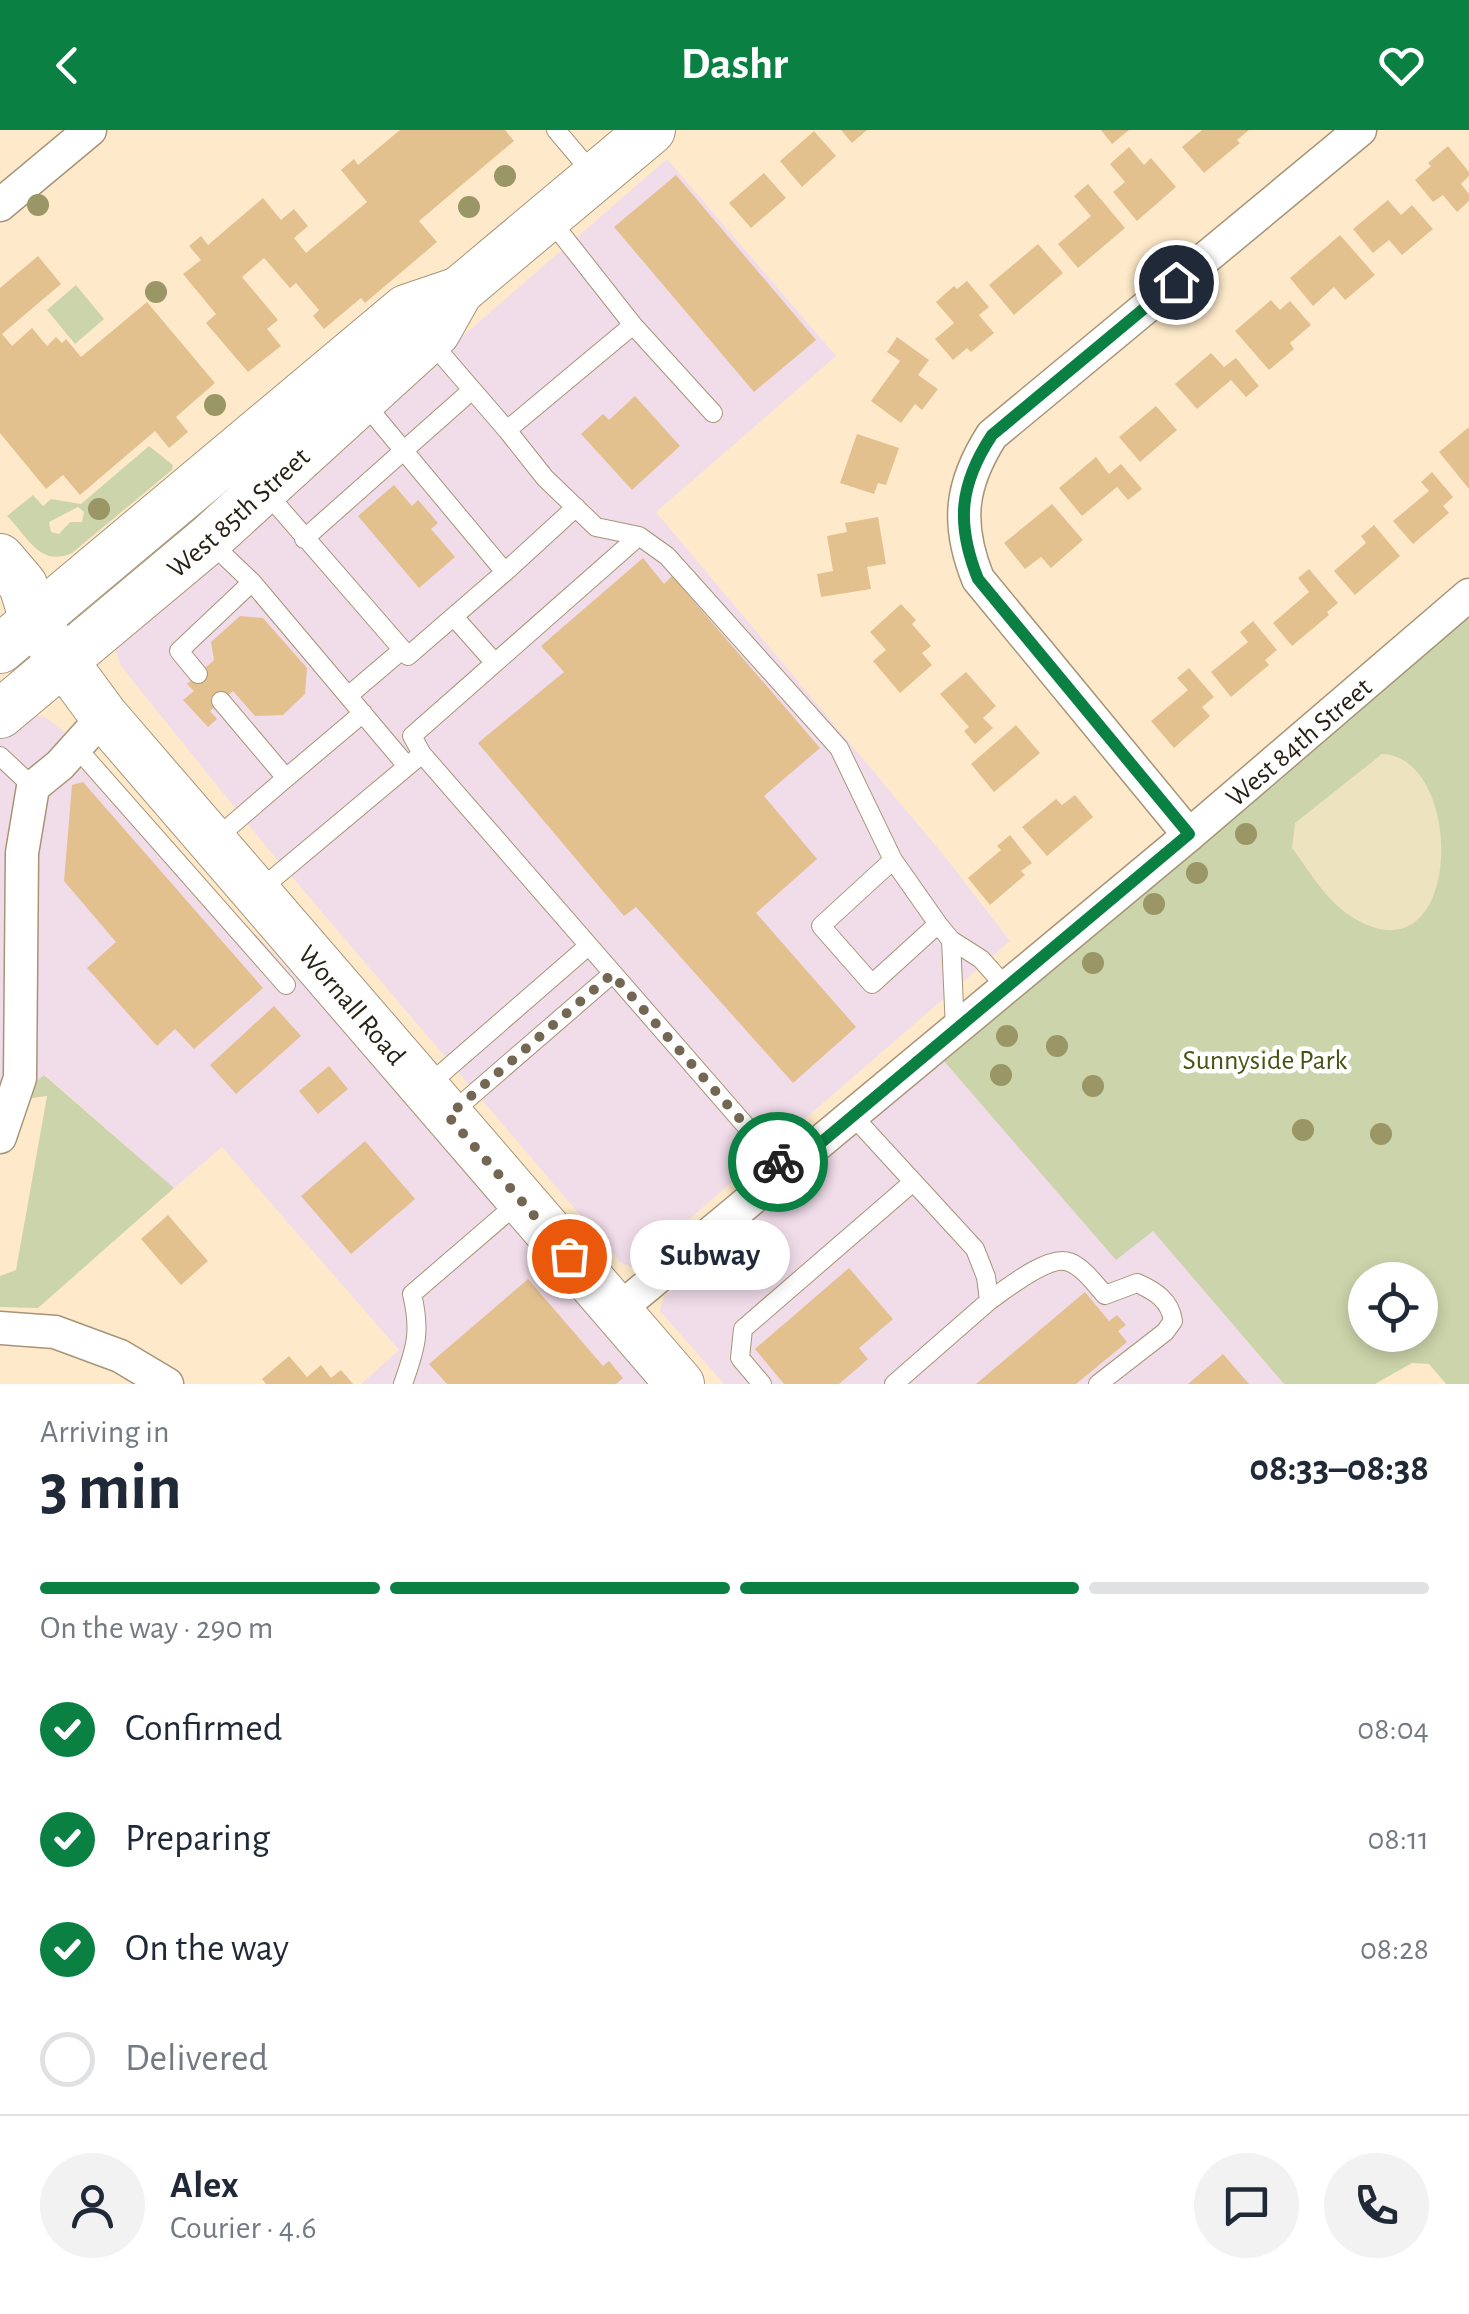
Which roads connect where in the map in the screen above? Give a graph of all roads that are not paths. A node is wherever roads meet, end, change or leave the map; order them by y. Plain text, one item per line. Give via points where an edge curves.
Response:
1 (90, 130) edge
2 (556, 130) edge
3 (651, 130) edge
4 (1360, 130) edge
5 (595, 176) junction
6 (0, 205) edge
7 (547, 217) junction
8 (416, 325) junction
9 (633, 325) junction
10 (472, 390) junction
11 (361, 400) junction
12 (713, 413) dead end
13 (507, 430) junction
14 (403, 451) junction
15 (264, 490) junction
16 (576, 508) junction
17 (638, 536) junction
18 (304, 539) junction
19 (208, 540) junction
20 (0, 558) edge
21 (505, 572) junction
22 (252, 582) junction
23 (1469, 595) edge
24 (454, 616) junction
25 (11, 627) edge
26 (402, 650) junction
27 (62, 660) junction
28 (494, 663) junction
29 (198, 674) dead end
30 (348, 696) junction
31 (221, 701) dead end
32 (362, 713) junction
33 (0, 714) edge
34 (90, 731) junction
35 (0, 756) edge
36 (415, 760) junction
37 (286, 778) junction
38 (32, 787) junction
39 (1189, 834) junction
40 (212, 841) junction
41 (893, 860) junction
42 (256, 892) junction
43 (938, 924) junction
44 (952, 940) junction
45 (587, 946) junction
46 (612, 974) junction
47 (286, 985) dead end
48 (1006, 987) junction
49 (955, 1030) junction
50 (10, 1083) edge
51 (437, 1102) junction
52 (852, 1116) junction
53 (0, 1137) edge
54 (786, 1172) junction
55 (912, 1182) junction
56 (522, 1200) junction
57 (988, 1301) junction
58 (617, 1311) junction
59 (0, 1328) edge
60 (672, 1381) edge
61 (166, 1384) edge
62 (403, 1384) edge
63 (762, 1384) edge
64 (894, 1384) edge
65 (1098, 1384) edge

1 - 6 street
2 - 5 lane
3 - 5 main road, West 85th Street
4 - 39 street via 992,435 974,463 966,495 966,548 978,579
5 - 7 main road, West 85th Street
7 - 8 main road, West 85th Street
7 - 9 lane
8 - 10 lane
8 - 11 main road, West 85th Street
8 - 25 main road, West 85th Street
9 - 12 lane
9 - 13 lane
10 - 13 lane
10 - 14 lane
11 - 14 lane
11 - 15 main road, West 85th Street
13 - 16 lane
14 - 18 lane
14 - 21 lane
15 - 18 lane
15 - 19 main road, West 85th Street
16 - 17 lane via 596,527
16 - 21 lane
17 - 28 lane
17 - 41 lane via 667,556 839,748
18 - 26 lane
19 - 22 lane
19 - 27 main road, West 85th Street
20 - 25 main road, Wornall Road via 23,585
21 - 24 lane
22 - 29 lane via 179,651
22 - 30 lane
23 - 39 street, West 84th Street
24 - 26 lane via 408,656
24 - 28 lane
25 - 27 main road, Wornall Road
26 - 30 lane
27 - 33 main road, West 85th Street
27 - 34 main road, Wornall Road
28 - 36 lane via 412,736
30 - 32 lane
31 - 37 lane
32 - 36 lane
32 - 37 lane
34 - 38 street
34 - 40 main road, Wornall Road
34 - 47 lane
35 - 38 lane
36 - 42 lane
36 - 45 lane
37 - 40 lane
38 - 50 street via 22,852
39 - 48 street, West 84th Street
40 - 42 main road, Wornall Road
41 - 43 lane
41 - 43 lane via 821,926 872,984
42 - 51 main road, Wornall Road
43 - 44 lane
44 - 48 lane via 981,958
44 - 49 lane
45 - 46 lane
45 - 51 lane
46 - 51 lane
46 - 54 lane
48 - 49 street, West 84th Street
49 - 52 street, West 84th Street
50 - 53 street
51 - 56 main road, Wornall Road
52 - 54 street, West 84th Street
52 - 55 lane
54 - 58 street, West 84th Street
55 - 57 lane via 975,1249
55 - 63 lane via 743,1329 740,1358
56 - 58 main road, Wornall Road
56 - 62 lane via 412,1294 419,1324
57 - 64 lane
57 - 65 lane via 1053,1261 1066,1260 1105,1296 1137,1282 1156,1291 1173,1321
58 - 60 main road, Wornall Road
59 - 61 street via 54,1332 120,1356

